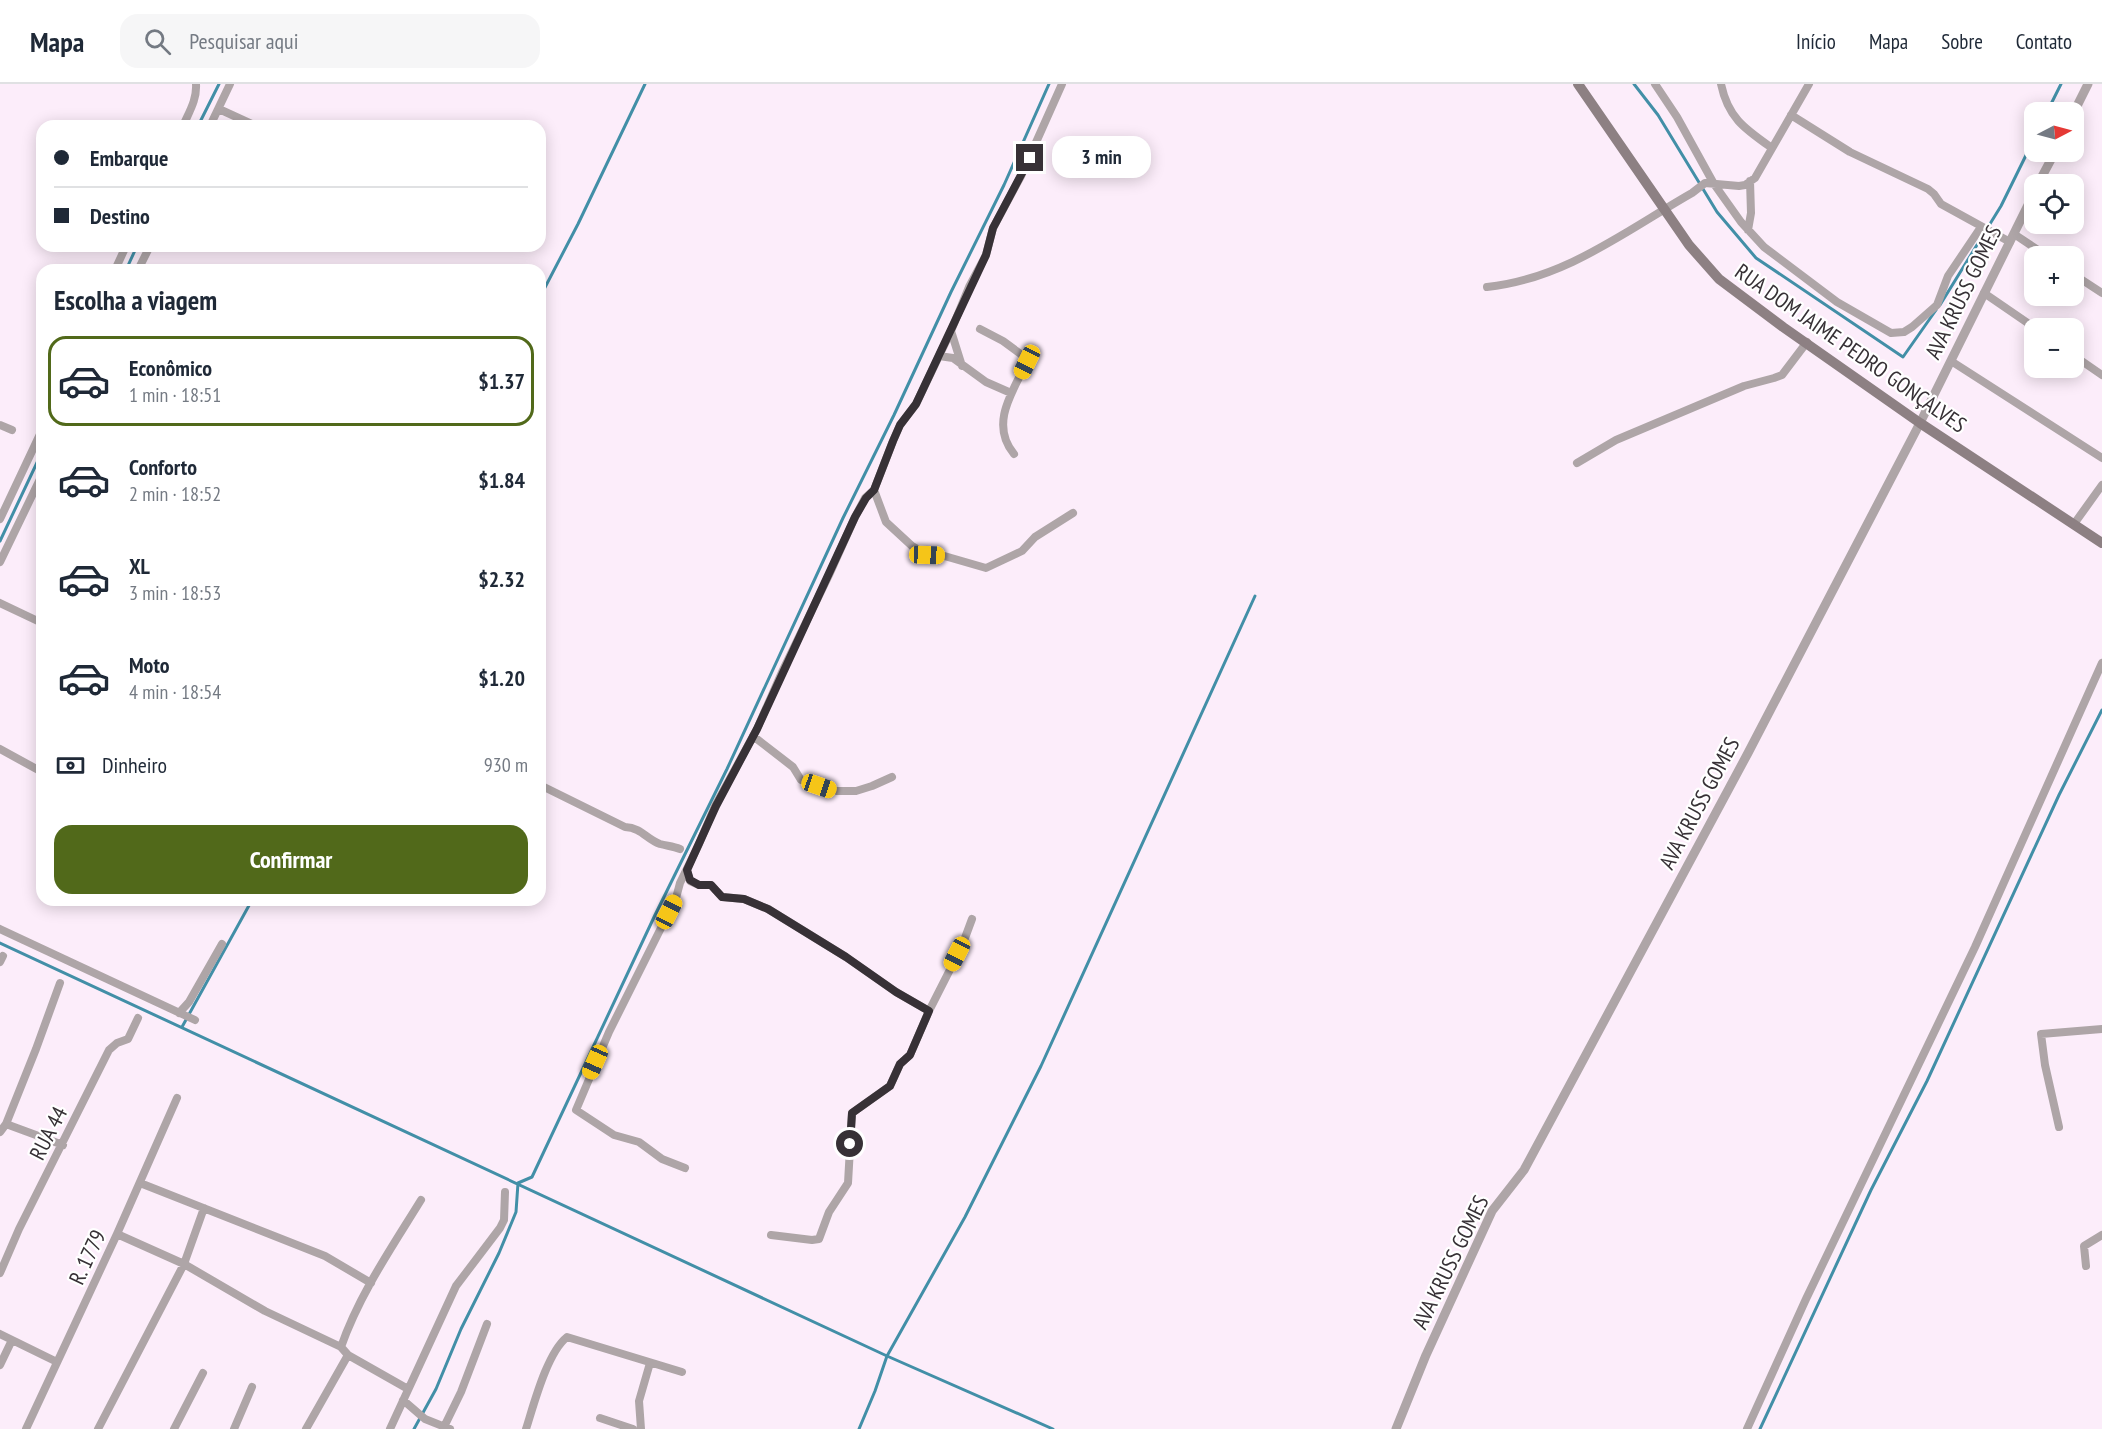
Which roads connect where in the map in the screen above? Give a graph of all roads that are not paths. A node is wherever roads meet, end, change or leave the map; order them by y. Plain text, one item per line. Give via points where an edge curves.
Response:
1 (196, 84) edge
2 (230, 84) edge
3 (1062, 84) edge
4 (1578, 84) edge
5 (1655, 84) edge
6 (1721, 84) edge
7 (1809, 84) edge
8 (2088, 84) edge
9 (2079, 102) edge
10 (219, 109) junction
11 (1791, 115) junction
12 (186, 120) edge
13 (213, 120) edge
14 (243, 120) edge
15 (1772, 148) junction
16 (1750, 181) junction
17 (1709, 183) junction
18 (1665, 208) junction
19 (2024, 213) edge
20 (1982, 227) junction
21 (1748, 230) junction
22 (2012, 238) junction
23 (2028, 246) edge
24 (2084, 281) edge
25 (1487, 288) dead end
26 (1984, 293) junction
27 (2102, 293) edge
28 (2024, 320) edge
29 (980, 329) dead end
30 (951, 331) junction
31 (1807, 342) junction
32 (939, 356) junction
33 (1951, 361) junction
34 (2084, 362) edge
35 (963, 367) junction
36 (2102, 375) edge
37 (1011, 393) junction
38 (1920, 423) junction
39 (0, 424) edge
40 (12, 430) dead end
41 (36, 443) edge
42 (1014, 454) dead end
43 (2102, 458) edge
44 (1577, 463) dead end
45 (2102, 485) edge
46 (36, 487) edge
47 (874, 490) junction
48 (1073, 513) dead end
49 (0, 519) edge
50 (2074, 525) junction
51 (2102, 543) edge
52 (0, 562) edge
53 (0, 603) edge
54 (36, 620) edge
55 (2102, 663) edge
56 (753, 736) junction
57 (0, 749) edge
58 (36, 769) edge
59 (892, 777) dead end
60 (546, 788) edge
61 (680, 849) dead end
62 (687, 870) junction
63 (972, 920) dead end
64 (0, 929) edge
65 (222, 944) dead end
66 (60, 983) dead end
67 (929, 1011) junction
68 (181, 1014) junction
69 (138, 1018) dead end
70 (195, 1020) dead end
71 (2102, 1029) edge
72 (177, 1098) dead end
73 (6, 1124) junction
74 (2059, 1127) dead end
75 (0, 1132) edge
76 (63, 1145) junction
77 (685, 1168) dead end
78 (140, 1183) junction
79 (505, 1192) dead end
80 (421, 1200) dead end
81 (204, 1208) junction
82 (117, 1234) junction
83 (771, 1235) dead end
84 (2102, 1235) edge
85 (184, 1264) junction
86 (2086, 1266) dead end
87 (0, 1273) edge
88 (371, 1283) junction
89 (487, 1324) dead end
90 (0, 1334) edge
91 (12, 1340) junction
92 (341, 1347) junction
93 (348, 1355) junction
94 (57, 1362) junction
95 (650, 1363) junction
96 (0, 1365) edge
97 (682, 1372) dead end
98 (203, 1373) dead end
99 (252, 1387) dead end
100 (408, 1389) junction
101 (403, 1400) junction
102 (600, 1418) dead end
103 (446, 1428) edge
104 (26, 1429) edge
105 (98, 1429) edge
106 (174, 1429) edge
107 (234, 1429) edge
108 (306, 1429) edge
109 (390, 1429) edge
110 (526, 1429) edge
111 (631, 1429) edge
112 (641, 1429) edge
113 (1396, 1429) edge
114 (1748, 1429) edge

1 - 12 street
2 - 10 street
3 - 30 street via 1021,177 993,228 986,255
4 - 18 main road, RUA DOM JAIME PEDRO GONÇALVES
5 - 17 street via 1687,134
6 - 15 street via 1731,114
7 - 11 street
8 - 9 street
10 - 13 street
10 - 14 street
11 - 15 street
11 - 20 street via 1850,152 1931,191 1941,204
15 - 16 street
16 - 17 street via 1739,186
16 - 21 street
17 - 18 street
17 - 21 street
18 - 25 street via 1591,254 1534,278
18 - 31 main road, RUA DOM JAIME PEDRO GONÇALVES via 1689,245 1719,279
19 - 22 street, AVA KRUSS GOMES
20 - 21 street via 1948,276 1936,305 1912,327 1897,333 1879,328 1837,302
20 - 22 street
22 - 23 street
22 - 26 street, AVA KRUSS GOMES
24 - 27 street
26 - 28 street
26 - 33 street, AVA KRUSS GOMES
29 - 37 street via 1026,358
30 - 32 street
30 - 35 street
31 - 38 main road, RUA DOM JAIME PEDRO GONÇALVES
31 - 44 street via 1782,375 1744,386 1616,440
32 - 35 street via 952,358
32 - 47 street via 897,433
33 - 38 street, AVA KRUSS GOMES
33 - 43 street
34 - 36 street
35 - 37 street
37 - 42 street via 1003,430 1007,446
38 - 50 main road, RUA DOM JAIME PEDRO GONÇALVES
38 - 113 street, AVA KRUSS GOMES via 1524,1170 1492,1211
39 - 40 street
41 - 49 street
45 - 50 street
46 - 52 street
47 - 48 street via 886,522 912,546 927,555 941,555 986,568 1022,551 1035,537
47 - 56 street via 855,517
50 - 51 main road, RUA DOM JAIME PEDRO GONÇALVES
53 - 54 street
55 - 114 street via 1975,947
56 - 59 street via 793,767 801,780 837,792 856,791
56 - 62 street
57 - 58 street
60 - 61 street
62 - 67 street via 690,880 711,885 722,897 744,899 768,909
62 - 77 street via 600,1050 576,1110 619,1137 639,1142 662,1159
63 - 67 street
64 - 68 street
65 - 68 street
66 - 73 street
67 - 83 street via 910,1055 900,1064 890,1086 852,1113 848,1183 819,1239
68 - 70 street
69 - 76 street, RUA 44 via 128,1039 110,1050
71 - 74 street via 2041,1034
72 - 78 street, R. 1779
73 - 75 street
73 - 76 street
76 - 87 street, RUA 44
78 - 81 street
78 - 82 street, R. 1779
79 - 100 street via 504,1220 456,1286
80 - 88 street
81 - 85 street
81 - 88 street via 325,1256
82 - 85 street
82 - 94 street, R. 1779
84 - 86 street via 2085,1243
85 - 92 street via 265,1311
85 - 105 street
88 - 92 street
89 - 103 street
90 - 91 street
91 - 94 street
91 - 96 street
92 - 93 street
93 - 100 street
93 - 108 street
94 - 104 street, R. 1779
95 - 97 street
95 - 110 street via 567,1337 559,1344 539,1387
95 - 112 street via 639,1401
98 - 106 street
99 - 107 street
100 - 101 street
101 - 103 street via 422,1417
101 - 109 street
102 - 111 street

